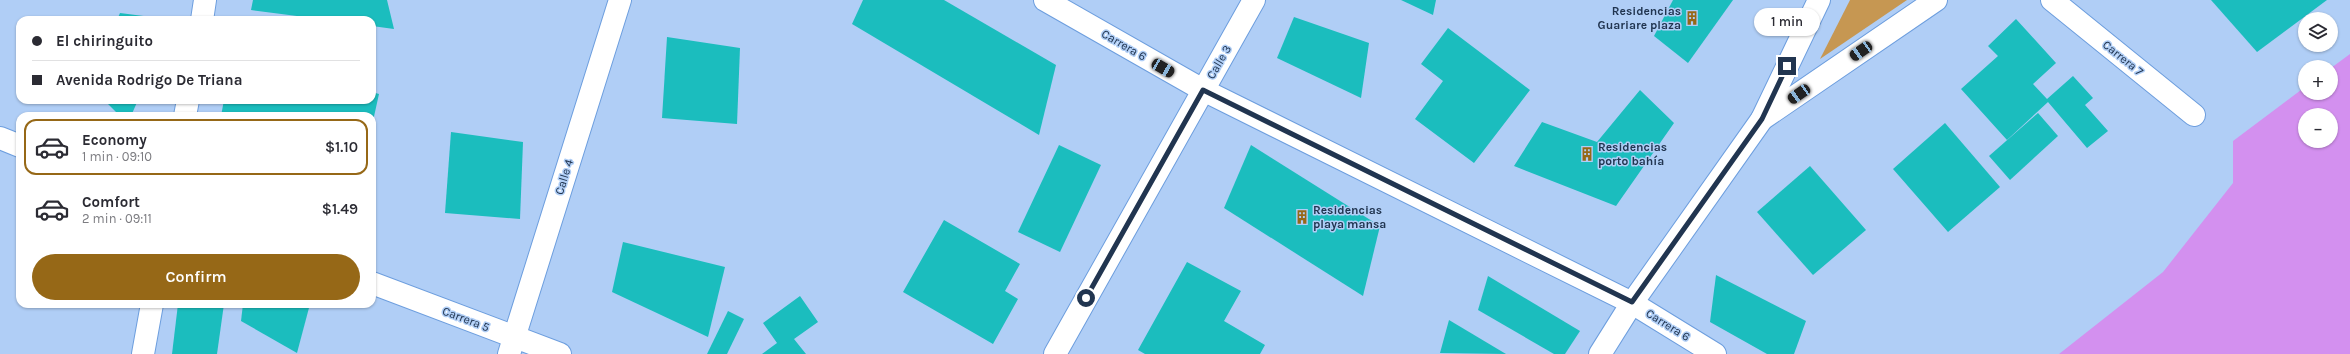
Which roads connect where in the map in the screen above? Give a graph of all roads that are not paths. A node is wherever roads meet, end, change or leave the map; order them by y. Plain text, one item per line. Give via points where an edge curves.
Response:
1 (205, 0) edge
2 (620, 0) edge
3 (1045, 0) edge
4 (1254, 0) edge
5 (1819, 0) edge
6 (1936, 0) edge
7 (2052, 0) edge
8 (203, 16) edge
9 (1203, 90) junction
10 (2194, 115) dead end
11 (1762, 119) junction
12 (0, 138) edge
13 (16, 144) edge
14 (376, 285) edge
15 (1632, 302) junction
16 (151, 308) edge
17 (512, 346) edge
18 (142, 354) edge
19 (560, 354) edge
20 (1055, 354) edge
21 (1600, 354) edge
22 (1715, 354) edge

1 - 8 street
2 - 17 street, Calle 4
3 - 9 street, Carrera 6
4 - 9 street, Calle 3
5 - 11 street
6 - 11 street
7 - 10 street, Carrera 7
9 - 15 street, Carrera 6
9 - 20 street, Calle 3
11 - 15 street
12 - 13 street
14 - 17 street, Carrera 5
15 - 21 street
15 - 22 street, Carrera 6
16 - 18 street
17 - 19 street, Carrera 5

